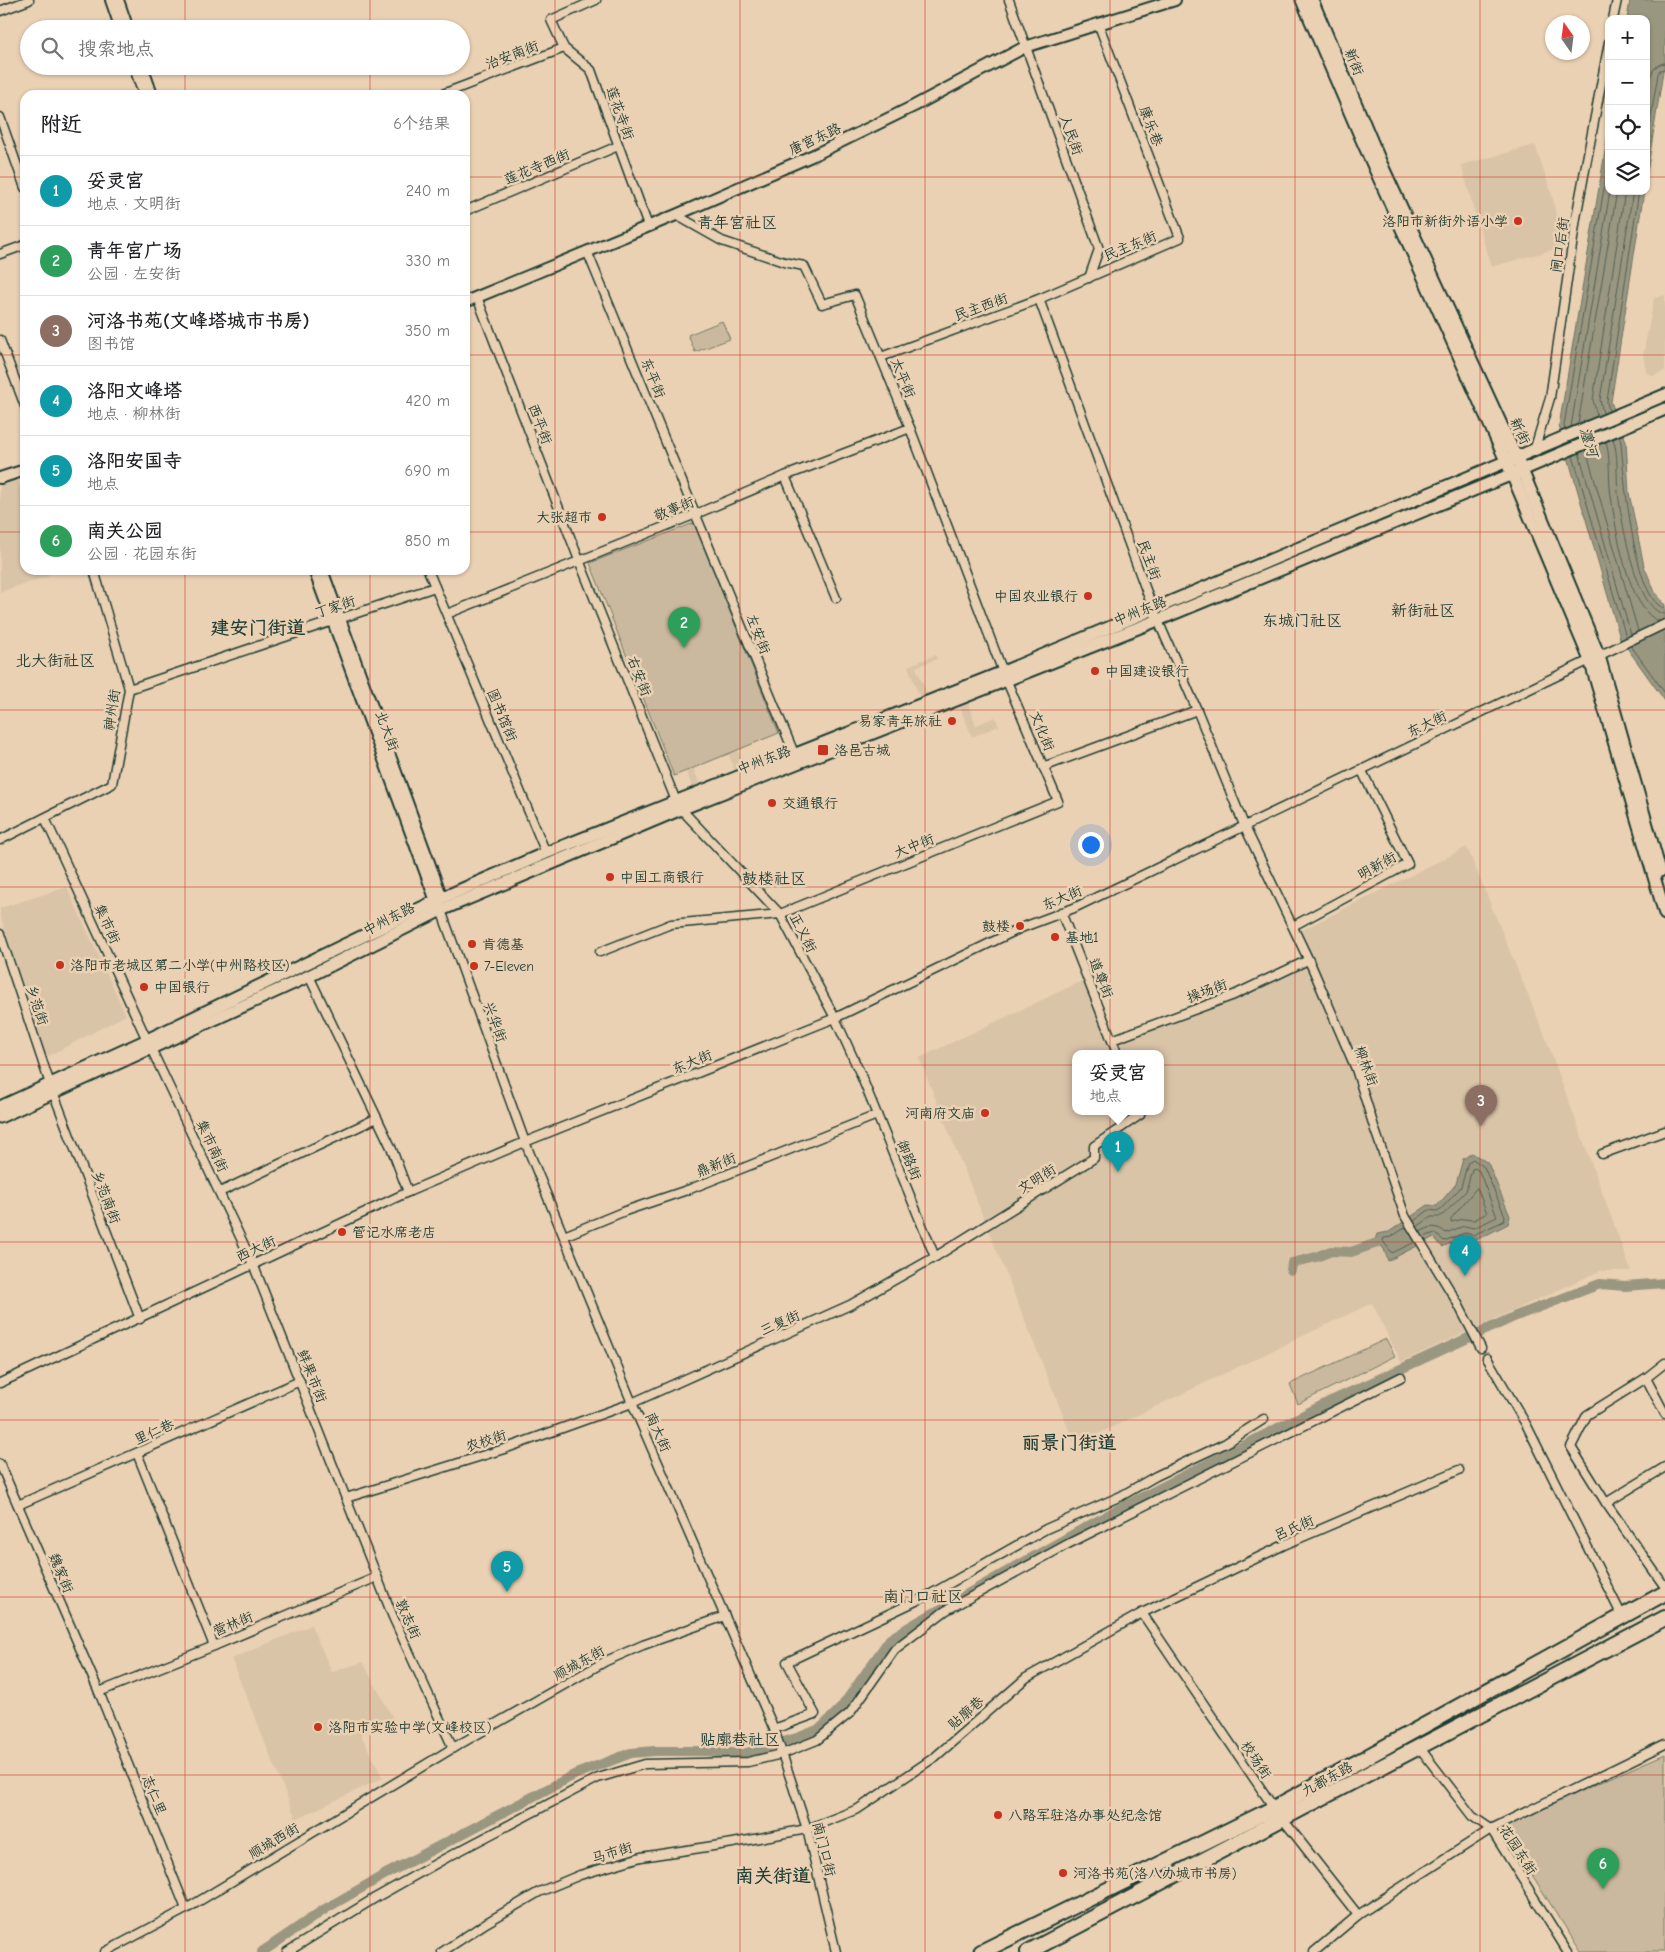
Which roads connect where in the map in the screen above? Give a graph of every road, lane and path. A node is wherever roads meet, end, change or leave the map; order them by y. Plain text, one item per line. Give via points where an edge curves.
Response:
1 (29, 0) edge
2 (111, 0) edge
3 (118, 0) edge
4 (596, 0) edge
5 (1009, 0) edge
6 (1175, 0) edge
7 (1302, 0) edge
8 (1312, 0) edge
9 (1617, 0) edge
10 (0, 11) edge
11 (1614, 15) edge
12 (118, 20) edge
13 (125, 20) edge
14 (1098, 23) junction
15 (1025, 47) junction
16 (564, 48) junction
17 (1606, 60) edge
18 (137, 75) edge
19 (145, 75) edge
20 (143, 90) edge
21 (150, 90) edge
22 (453, 90) edge
23 (0, 117) edge
24 (618, 146) junction
25 (20, 174) edge
26 (470, 209) edge
27 (676, 214) junction
28 (648, 226) junction
29 (1180, 238) joint
30 (20, 247) edge
31 (587, 251) junction
32 (0, 254) edge
33 (1089, 278) junction
34 (477, 297) junction
35 (1039, 299) junction
36 (470, 300) edge
37 (0, 340) edge
38 (881, 357) junction
39 (20, 393) edge
40 (1665, 395) edge
41 (1665, 409) edge
42 (910, 428) junction
43 (1539, 449) junction
44 (1511, 460) junction
45 (20, 472) edge
46 (1517, 472) junction
47 (785, 476) junction
48 (0, 478) edge
49 (696, 514) junction
50 (579, 560) junction
51 (95, 575) edge
52 (316, 575) edge
53 (323, 575) edge
54 (430, 575) edge
55 (435, 587) junction
56 (836, 598) dead end
57 (1153, 608) junction
58 (446, 614) junction
59 (336, 620) junction
60 (1158, 620) junction
61 (1665, 624) edge
62 (1594, 658) junction
63 (1005, 676) junction
64 (129, 689) junction
65 (1198, 710) junction
66 (796, 759) junction
67 (1044, 767) junction
68 (1361, 770) junction
69 (1058, 801) joint
70 (678, 805) junction
71 (45, 818) junction
72 (1244, 825) junction
73 (0, 840) edge
74 (546, 853) junction
75 (1665, 887) edge
76 (440, 903) junction
77 (1061, 912) junction
78 (780, 914) junction
79 (1665, 914) edge
80 (1294, 926) junction
81 (0, 934) edge
82 (600, 952) dead end
83 (1308, 960) junction
84 (309, 976) junction
85 (835, 1018) junction
86 (1112, 1040) junction
87 (149, 1044) junction
88 (1116, 1050) edge
89 (51, 1088) junction
90 (0, 1107) edge
91 (877, 1114) junction
92 (1136, 1115) edge
93 (0, 1117) edge
94 (377, 1118) junction
95 (1665, 1131) edge
96 (525, 1142) junction
97 (1602, 1154) dead end
98 (220, 1192) junction
99 (408, 1192) junction
100 (564, 1236) junction
101 (935, 1258) junction
102 (253, 1264) junction
103 (140, 1319) junction
104 (1481, 1348) dead end
105 (1487, 1358) dead end
106 (1665, 1363) edge
107 (1401, 1377) dead end
108 (1646, 1378) junction
109 (300, 1381) junction
110 (0, 1383) edge
111 (632, 1403) junction
112 (1665, 1414) edge
113 (1264, 1419) dead end
114 (138, 1452) junction
115 (0, 1464) edge
116 (1665, 1467) edge
117 (1459, 1470) dead end
118 (346, 1498) junction
119 (1606, 1503) junction
120 (18, 1505) junction
121 (377, 1577) junction
122 (1665, 1587) edge
123 (1665, 1593) edge
124 (1142, 1613) junction
125 (725, 1616) junction
126 (1622, 1616) junction
127 (1665, 1618) edge
128 (214, 1646) junction
129 (99, 1692) junction
130 (774, 1729) junction
131 (1665, 1744) edge
132 (1419, 1747) junction
133 (453, 1748) junction
134 (782, 1754) junction
135 (1278, 1813) junction
136 (807, 1829) junction
137 (1491, 1829) junction
138 (186, 1909) junction
139 (1358, 1915) junction
140 (105, 1952) edge
141 (287, 1952) edge
142 (442, 1952) edge
143 (836, 1952) edge
144 (981, 1952) edge
145 (1028, 1952) edge
146 (1314, 1952) edge
147 (1568, 1952) edge

1 - 10 street
2 - 12 street
3 - 13 street
4 - 16 street, 莲花寺街 via 551,20
5 - 15 street, 人民街
6 - 14 street, 唐宫东路
7 - 44 main road, 新街 via 1362,140
8 - 44 main road, 新街
9 - 11 street
14 - 15 street, 唐宫东路
14 - 29 street, 康乐巷
15 - 27 street, 唐宫东路 via 816,154
15 - 33 street, 人民街 via 1099,250
16 - 22 street, 治安南街
16 - 24 street, 莲花寺街 via 591,70
17 - 43 street, 闸口后街 via 1576,218 1550,398
18 - 20 street
19 - 21 street
23 - 25 street
24 - 26 street, 莲花寺西街
24 - 28 street, 莲花寺街
27 - 28 street, 唐宫东路
27 - 38 street, 太平街 via 722,242 804,266 822,304 855,295
28 - 31 street, 唐宫东路
29 - 33 street, 民主东街
30 - 32 street
31 - 34 street, 唐宫东路
31 - 49 street, 东平街
33 - 35 street, 民主西街
34 - 36 street, 唐宫东路
34 - 50 street, 西平街
35 - 38 street, 民主西街
35 - 57 street, 民主街
37 - 39 street
38 - 42 street, 太平街
40 - 43 main road, 中州东路
41 - 46 main road, 中州东路
42 - 47 street, 敬事街
42 - 63 street, 太平街
43 - 44 main road, 中州东路
44 - 46 main road, 新街
44 - 57 main road, 中州东路
45 - 48 street
46 - 60 main road, 中州东路
46 - 62 main road, 新街
47 - 49 street, 敬事街
47 - 56 street
49 - 50 street, 敬事街
49 - 66 street, 左安街
50 - 58 street, 敬事街
50 - 70 street, 右安街
51 - 64 street, 神州街
52 - 59 street, 北大街
53 - 59 street, 北大街
54 - 55 street, 图书馆街
55 - 58 street, 图书馆街
55 - 59 street, 丁家街
57 - 60 street, 民主街
57 - 63 main road, 中州东路
58 - 74 street, 图书馆街
59 - 64 street, 丁家街
59 - 76 street, 北大街
60 - 63 main road, 中州东路
60 - 65 street, 民主街
61 - 62 street, 东大街
62 - 68 street, 东大街
62 - 75 main road, 新街
62 - 79 main road
63 - 66 main road, 中州东路
63 - 67 street, 文化街
64 - 71 street, 神州街 via 112,784
65 - 67 street
65 - 72 street, 民主街
66 - 70 main road, 中州东路
67 - 69 street, 文化街
68 - 72 street, 东大街
68 - 80 street, 明新街 via 1408,864
69 - 78 street, 大中街
70 - 74 main road, 中州东路
70 - 76 main road, 中州东路
70 - 78 street, 正义街
71 - 73 street
71 - 87 street, 集市街
72 - 77 street, 东大街
72 - 80 street, 柳林街
74 - 76 main road, 中州东路
76 - 84 main road, 中州东路
76 - 87 main road, 中州东路
76 - 96 street, 兴华街
77 - 85 street, 东大街
77 - 86 street, 道尊街
78 - 82 street, 大中街 via 671,924
78 - 85 street, 正义街
80 - 83 street, 柳林街
81 - 89 street, 乡范街
83 - 86 street, 操场街 via 1234,995
83 - 104 street, 柳林街 via 1356,1069 1405,1216
84 - 87 main road, 中州东路
84 - 94 street
85 - 91 street, 御路街
85 - 96 street, 东大街
86 - 88 street, 道尊街
87 - 89 main road, 中州东路
87 - 98 street, 集市南街
89 - 90 main road, 中州东路
89 - 93 main road, 中州东路
89 - 103 street, 乡范南街
91 - 100 street, 鼎新街
91 - 101 street, 御路街
92 - 101 street, 文明街 via 1094,1146 1094,1158
94 - 98 street
94 - 99 street
95 - 97 street
96 - 99 street, 西大街
96 - 100 street, 南大街
98 - 102 street, 集市南街
99 - 102 street, 西大街
100 - 111 street, 南大街
101 - 111 street, 三复街 via 850,1305
102 - 103 street, 西大街
102 - 109 street, 鲜果市街
103 - 110 street, 西大街
105 - 126 street via 1527,1426
106 - 108 street
107 - 134 street via 1093,1532 945,1612 895,1649 850,1713 817,1740
108 - 112 street
108 - 119 street via 1587,1415 1571,1447
109 - 114 street, 里仁巷
109 - 118 street, 鲜果市街
111 - 118 street, 农校街 via 504,1449
111 - 125 street, 南大街
113 - 130 street via 1226,1443 1122,1496 1046,1529 931,1594 787,1662 815,1714
114 - 120 street, 里仁巷
114 - 128 street
115 - 120 street, 魏家街
116 - 119 street
117 - 124 street, 吕氏街 via 1284,1545
118 - 121 street, 敦志街
119 - 122 street
120 - 129 street, 魏家街
121 - 128 street, 营林街
121 - 133 street, 敦志街
123 - 126 highway, 九都东路
124 - 135 street, 校场街
124 - 136 street, 贴廓巷 via 1026,1678 935,1757 858,1810
125 - 130 street, 南大街
125 - 133 street, 顺城东街 via 606,1661
126 - 135 highway, 九都东路
127 - 132 highway, 九都东路
128 - 129 street, 营林街
129 - 138 street, 志仁里
130 - 134 street, 南门口街
131 - 137 street
132 - 135 highway, 九都东路
132 - 137 street, 花园东街 via 1472,1816
133 - 138 street, 顺城西街
134 - 136 street, 南门口街
134 - 141 street via 748,1762 645,1764 598,1778 446,1858
135 - 139 street, 校场街
135 - 144 highway, 九都东路
135 - 145 highway, 九都东路
136 - 142 street, 马市街 via 640,1857 580,1876 539,1892
136 - 143 street, 南门口街
137 - 139 street
137 - 147 street, 花园东街
138 - 140 street, 顺城西街
139 - 146 street

